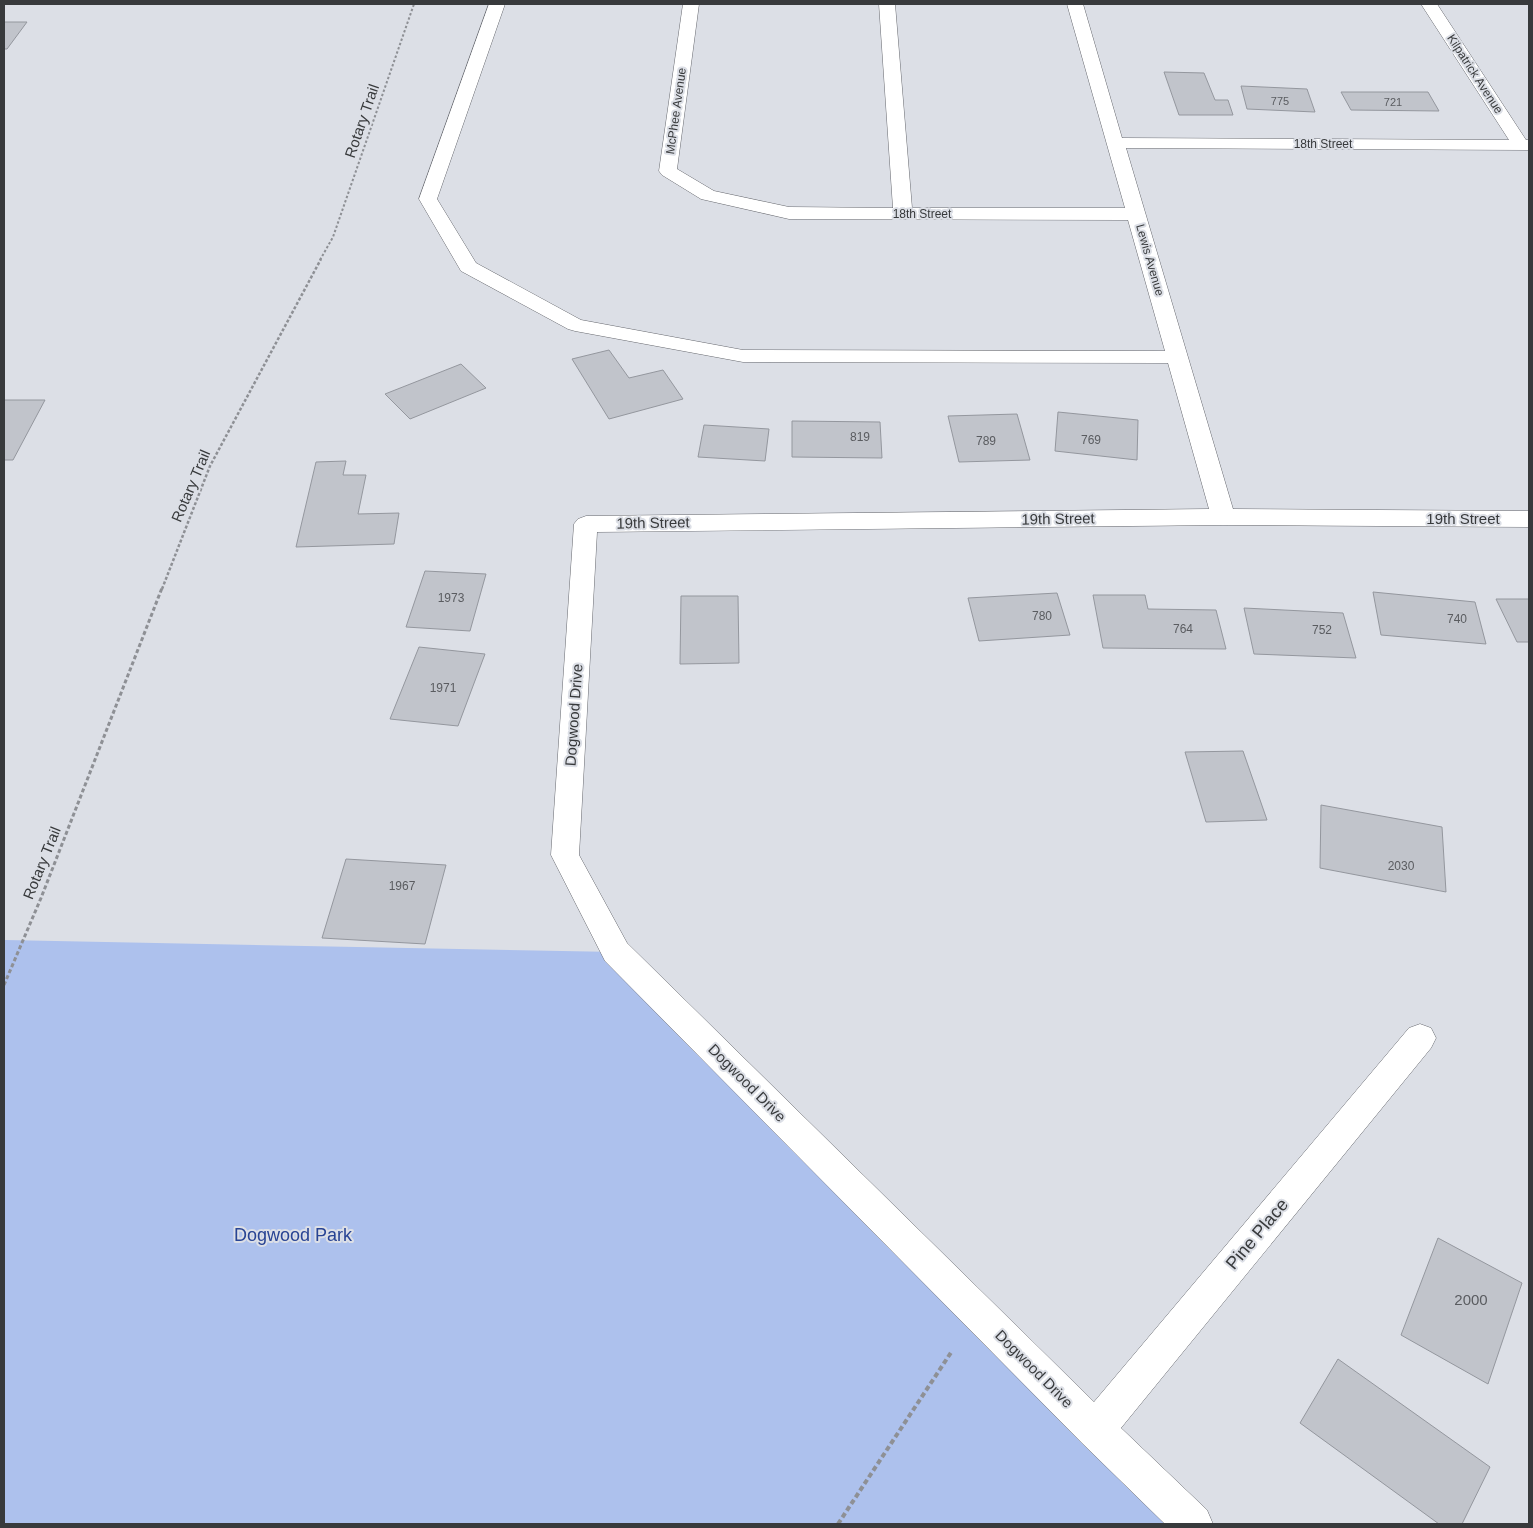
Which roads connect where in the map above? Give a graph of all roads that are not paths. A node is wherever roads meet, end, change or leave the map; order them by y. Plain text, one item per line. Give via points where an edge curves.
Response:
1 (497, 4) edge
2 (691, 4) edge
3 (887, 4) edge
4 (1075, 4) edge
5 (1429, 4) edge
6 (1117, 143) junction
7 (1525, 145) edge
8 (708, 195) joint
9 (903, 214) junction
10 (1137, 214) junction
11 (1177, 357) junction
12 (1223, 517) junction
13 (1529, 519) edge
14 (586, 524) joint
15 (1420, 1038) dead end
16 (1094, 1430) junction
17 (1193, 1524) edge

1 - 11 street via 428,199 468,267 575,325 743,356
2 - 8 street, McPhee Avenue via 668,171
3 - 9 street
4 - 6 street, Lewis Avenue
5 - 7 street, Kilpatrick Avenue
6 - 7 street, 18th Street
6 - 10 street, Lewis Avenue
8 - 9 street, 18th Street via 789,213
9 - 10 street, 18th Street
10 - 11 street, Lewis Avenue
11 - 12 street, Lewis Avenue
12 - 13 street, 19th Street
12 - 14 street, 19th Street
14 - 16 street, Dogwood Drive via 565,855 616,952
15 - 16 street, Pine Place
16 - 17 street, Dogwood Drive

